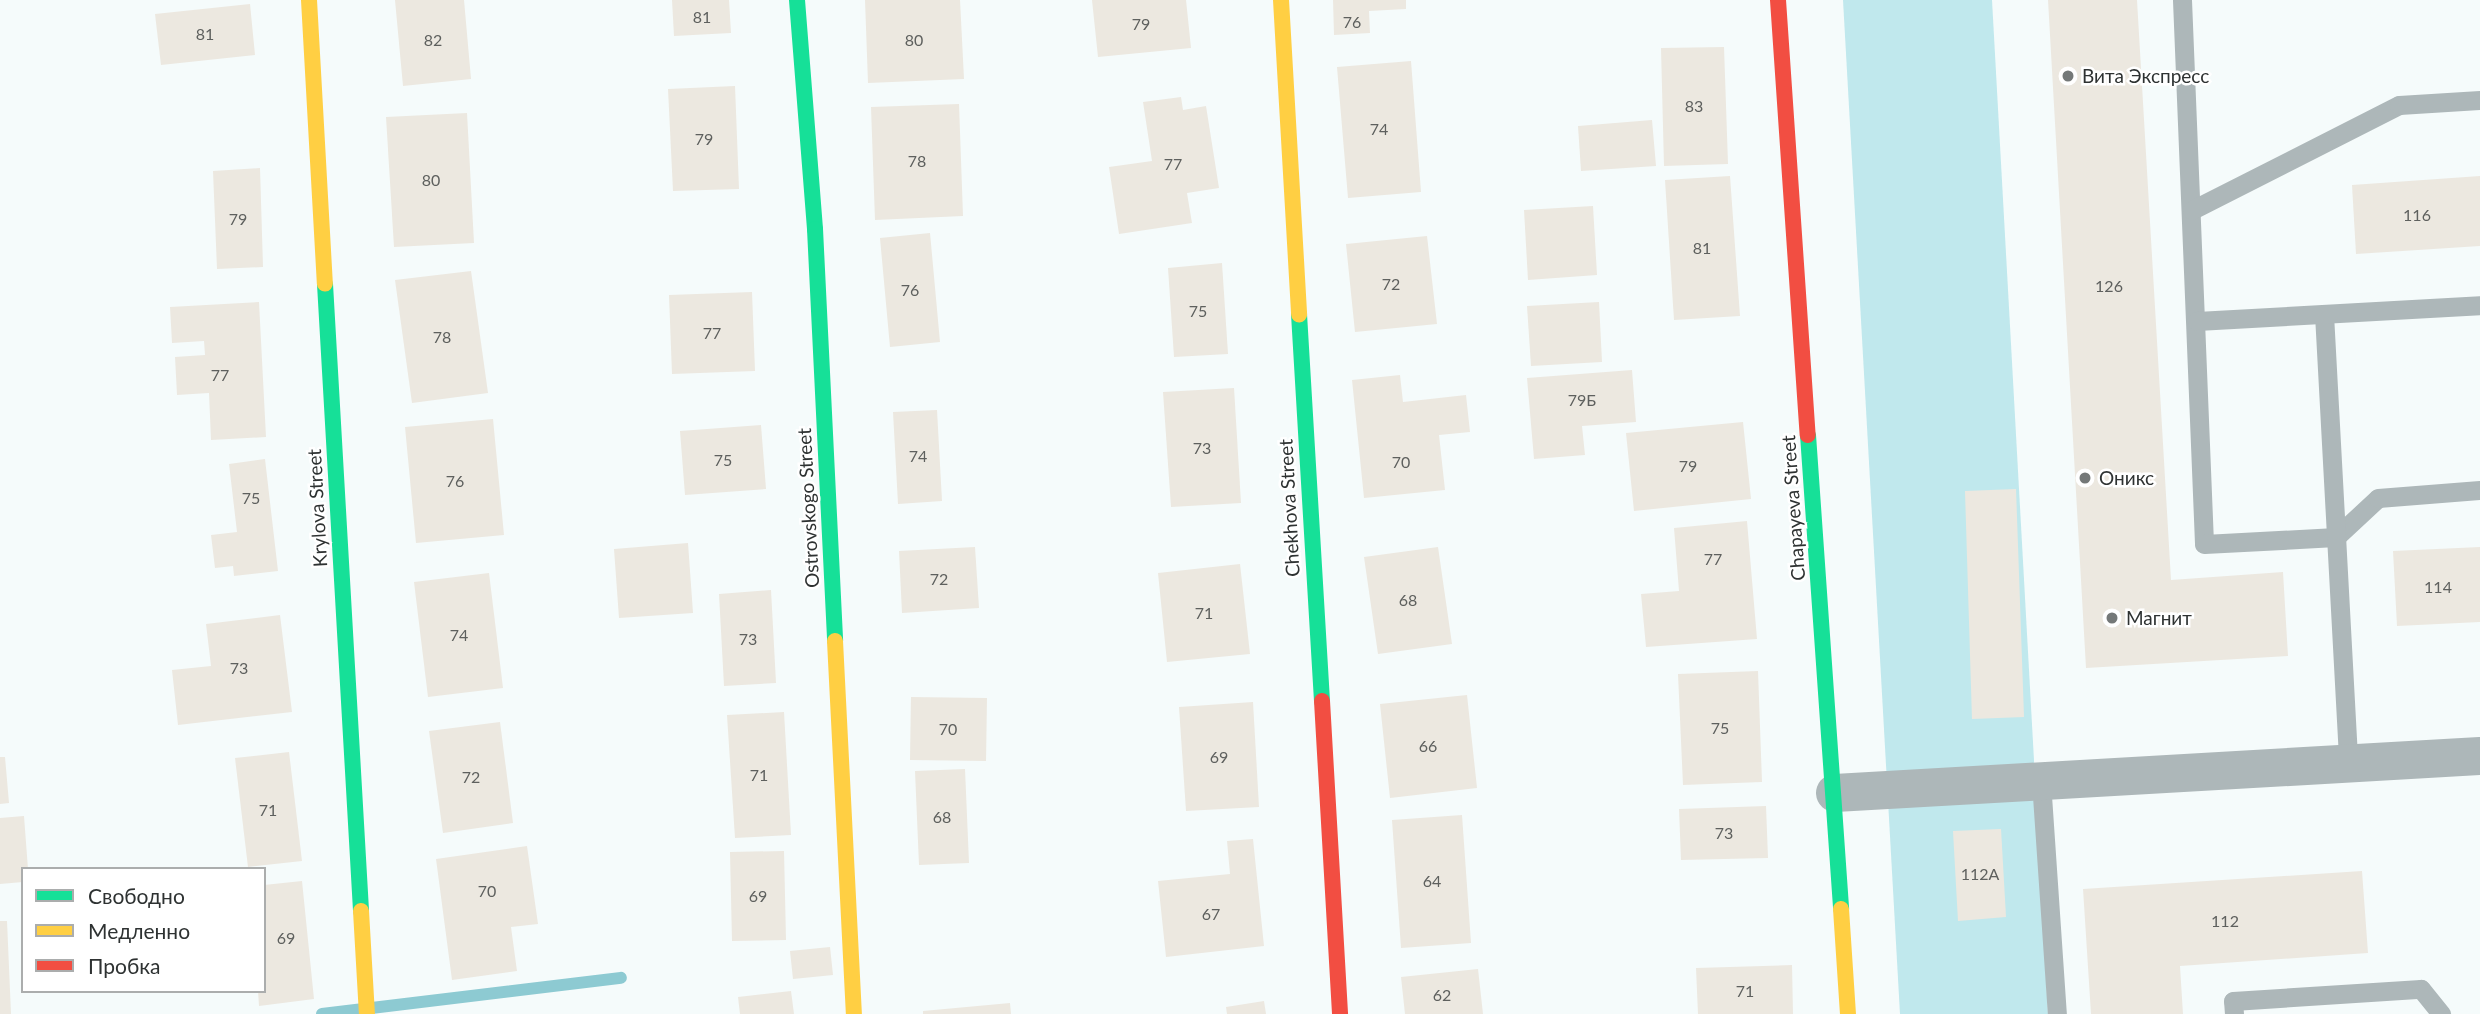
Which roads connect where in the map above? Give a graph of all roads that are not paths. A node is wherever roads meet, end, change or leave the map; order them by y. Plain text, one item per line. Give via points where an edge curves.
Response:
1 (309, 0) edge
2 (797, 0) edge
3 (1281, 0) edge
4 (1778, 0) edge
5 (2182, 0) edge
6 (2480, 100) edge
7 (2192, 211) junction
8 (2480, 305) edge
9 (2323, 314) junction
10 (2196, 320) junction
11 (2480, 490) edge
12 (2336, 537) junction
13 (2480, 755) edge
14 (2348, 763) junction
15 (2041, 781) junction
16 (1835, 793) junction
17 (367, 1014) edge
18 (854, 1014) edge
19 (1340, 1014) edge
20 (1848, 1014) edge
21 (2057, 1014) edge
22 (2234, 1014) edge
23 (2441, 1014) edge

1 - 17 street, Krylova Street
2 - 18 street, Ostrovskogo Street via 815,229
3 - 19 street, Chekhova Street
4 - 16 street, Chapayeva Street
5 - 7 lane
6 - 7 lane via 2399,105
7 - 10 lane
8 - 9 lane
9 - 10 lane
9 - 12 lane
10 - 12 lane via 2204,544
11 - 12 lane via 2378,498
12 - 14 lane
13 - 14 street
14 - 15 street
15 - 16 street
15 - 21 lane
16 - 20 street, Chapayeva Street
22 - 23 lane via 2234,1001 2421,989

